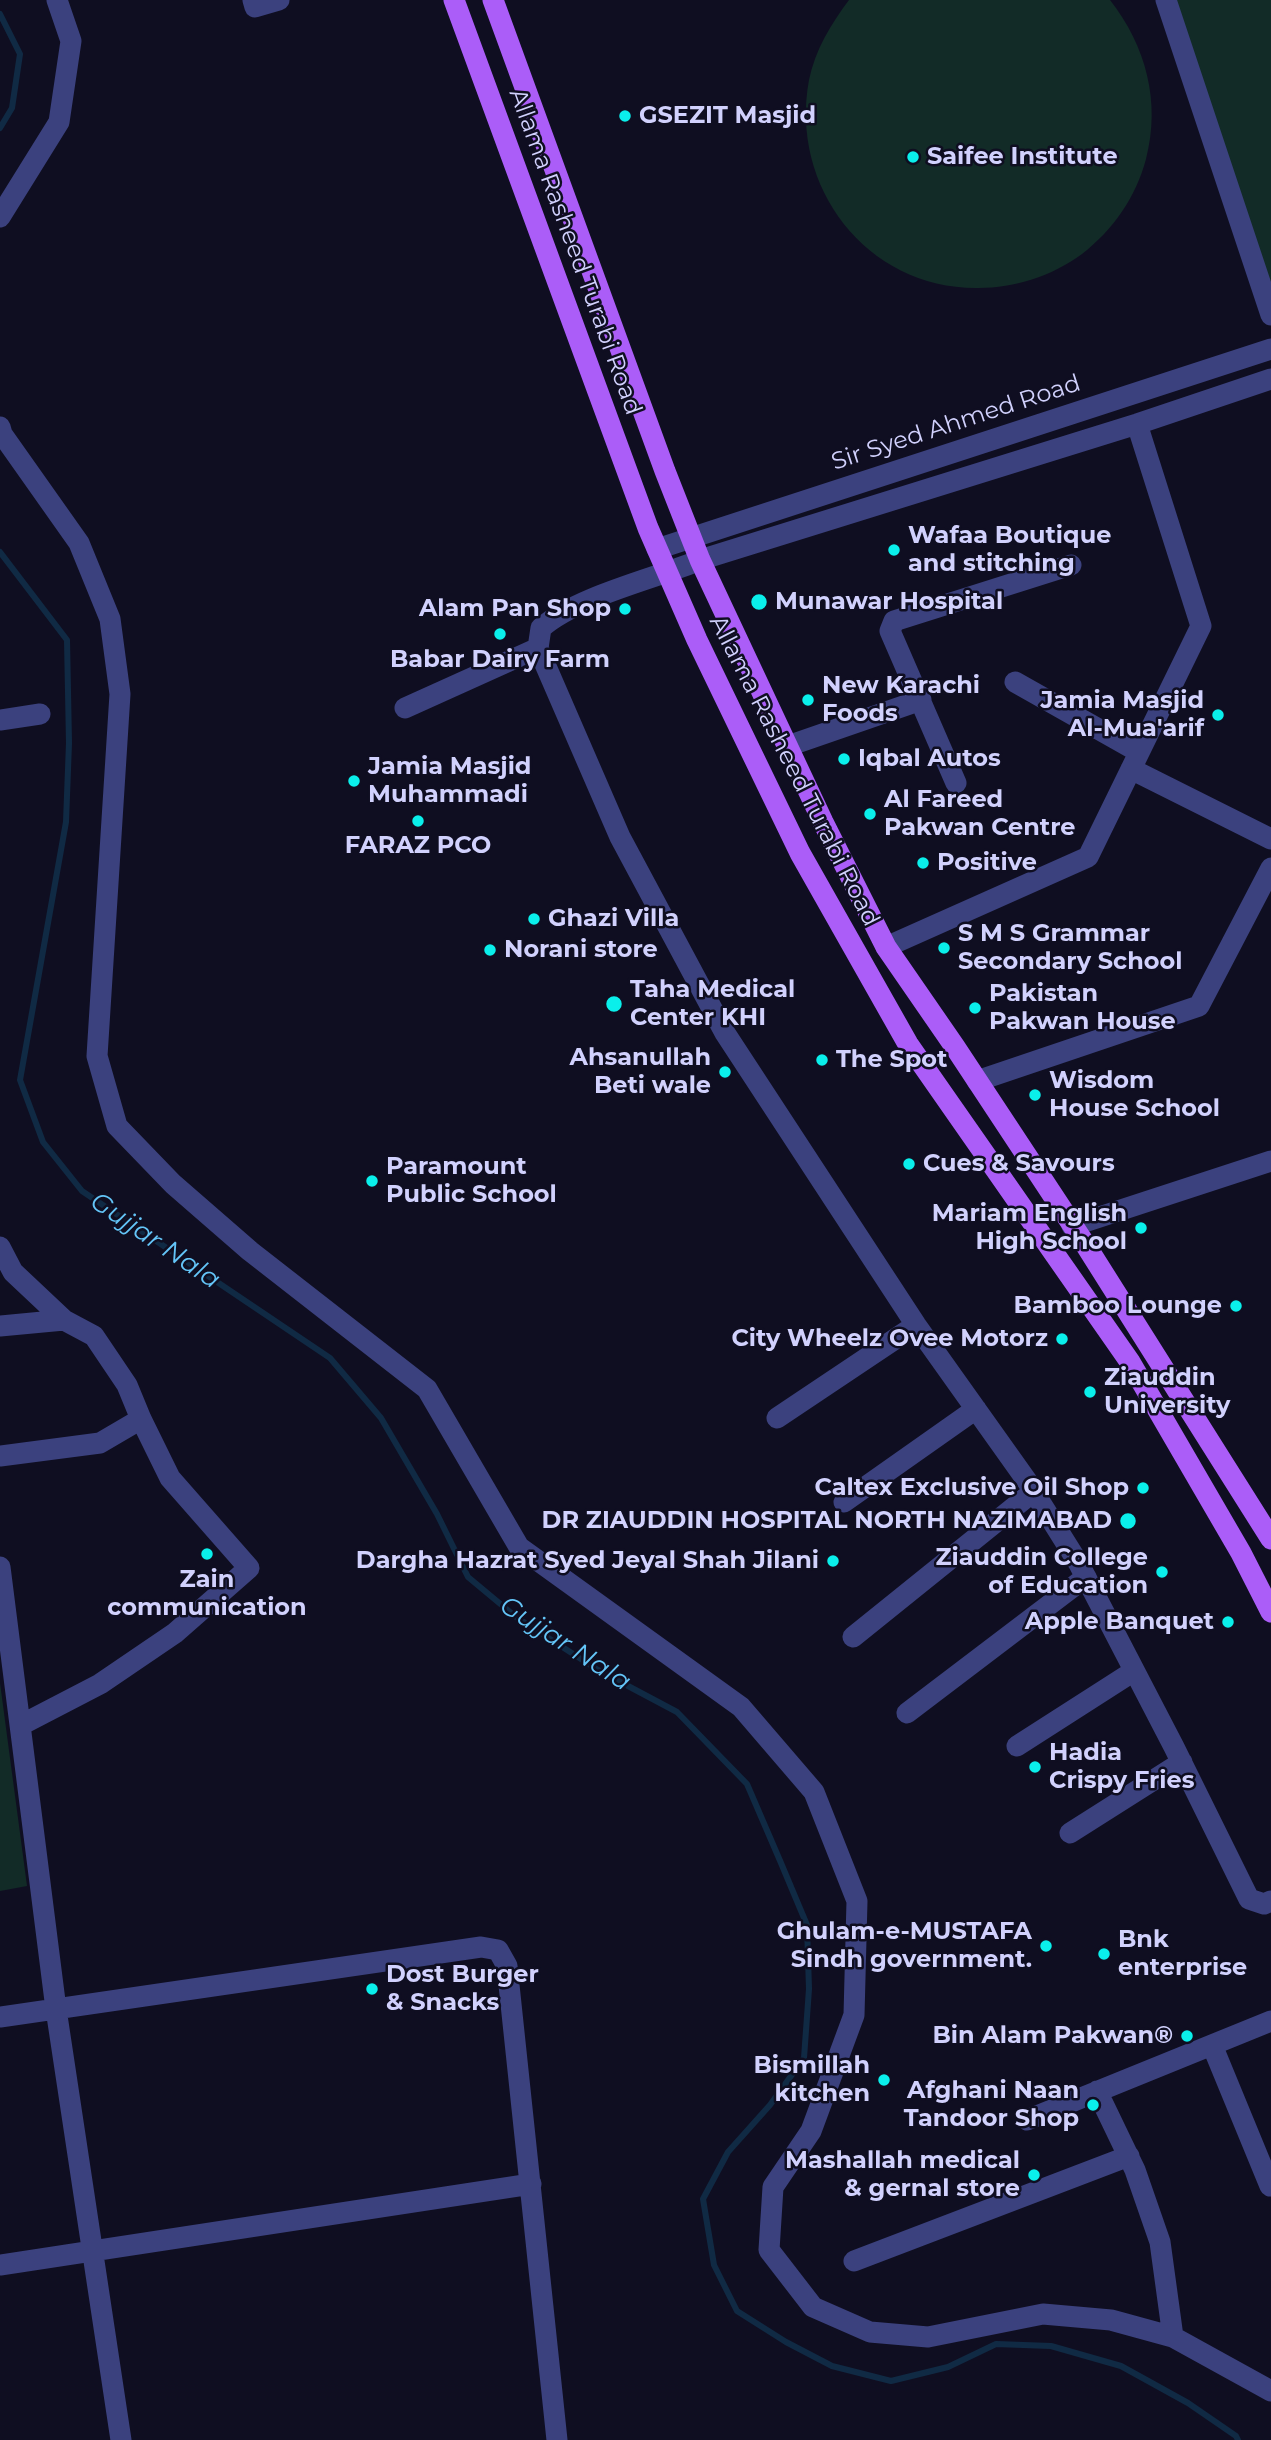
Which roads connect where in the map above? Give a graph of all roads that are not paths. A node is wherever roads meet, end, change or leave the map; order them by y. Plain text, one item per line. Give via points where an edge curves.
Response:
1 (57, 0) edge
2 (253, 0) edge
3 (279, 0) edge
4 (454, 0) edge
5 (494, 0) edge
6 (1166, 0) edge
7 (0, 217) edge
8 (1271, 315) edge
9 (1271, 349) edge
10 (1271, 379) edge
11 (1136, 424) junction
12 (0, 428) edge
13 (691, 537) junction
14 (657, 549) junction
15 (700, 561) junction
16 (1071, 565) dead end
17 (668, 573) junction
18 (538, 648) junction
19 (1015, 682) dead end
20 (921, 700) junction
21 (405, 708) dead end
22 (40, 714) dead end
23 (0, 720) edge
24 (788, 747) junction
25 (1135, 760) junction
26 (956, 783) dead end
27 (1271, 839) edge
28 (1271, 868) edge
29 (886, 947) junction
30 (976, 1081) junction
31 (1271, 1161) edge
32 (1073, 1226) junction
33 (0, 1247) edge
34 (64, 1320) junction
35 (916, 1325) junction
36 (0, 1326) edge
37 (976, 1409) junction
38 (777, 1418) dead end
39 (141, 1419) junction
40 (0, 1456) edge
41 (1033, 1492) junction
42 (844, 1502) dead end
43 (1271, 1539) edge
44 (0, 1567) edge
45 (1086, 1577) junction
46 (1271, 1612) edge
47 (853, 1637) dead end
48 (1135, 1671) junction
49 (907, 1713) dead end
50 (21, 1725) junction
51 (1017, 1746) dead end
52 (1182, 1762) junction
53 (1070, 1833) dead end
54 (1271, 1901) edge
55 (56, 2010) junction
56 (0, 2017) edge
57 (1271, 2021) edge
58 (1212, 2045) junction
59 (1097, 2091) junction
60 (1027, 2120) dead end
61 (1129, 2156) junction
62 (531, 2184) junction
63 (1270, 2186) edge
64 (93, 2251) junction
65 (854, 2261) dead end
66 (0, 2265) edge
67 (1173, 2337) junction
68 (1271, 2391) edge
69 (121, 2440) edge
70 (557, 2440) edge

1 - 7 street via 71,41 59,122
2 - 3 street via 255,7
4 - 14 main road, Allama Rasheed Turabi Road
5 - 13 main road, Allama Rasheed Turabi Road
6 - 8 street
9 - 13 street, Sir Syed Ahmed Road
10 - 11 street
11 - 15 street
11 - 25 street via 1201,626
12 - 67 street via 79,543 110,619 120,694 97,1056 117,1126 173,1184 250,1251 427,1389 519,1547 741,1707 814,1792 857,1901 854,2015 811,2131 773,2187 769,2250 813,2308 870,2332 928,2337 1043,2314 1111,2320
13 - 14 street, Sir Syed Ahmed Road
13 - 15 main road, Allama Rasheed Turabi Road
14 - 17 main road, Allama Rasheed Turabi Road
15 - 17 street
15 - 24 main road, Allama Rasheed Turabi Road
16 - 20 street via 894,621 890,631
17 - 18 street via 557,614 541,628
17 - 46 main road, Allama Rasheed Turabi Road via 800,853 908,1044 1130,1362
18 - 21 street
18 - 35 street via 620,837 725,1033
19 - 25 street
20 - 24 street
20 - 26 street
22 - 23 street
24 - 29 main road, Allama Rasheed Turabi Road
25 - 27 street
25 - 29 street via 1088,856
28 - 30 street via 1199,1006
29 - 30 main road, Allama Rasheed Turabi Road
30 - 32 main road, Allama Rasheed Turabi Road
31 - 32 street
32 - 43 main road, Allama Rasheed Turabi Road
33 - 34 street via 13,1272
34 - 36 street
34 - 39 street via 94,1336 127,1385
35 - 37 street
35 - 38 street
37 - 41 street
37 - 42 street
39 - 40 street via 100,1443
39 - 50 street via 170,1478 248,1569 175,1633 100,1684
41 - 45 street
41 - 47 street
44 - 50 street
45 - 48 street
45 - 49 street
48 - 51 street
48 - 52 street
50 - 55 street
52 - 53 street
52 - 54 street via 1249,1899 1264,1904
55 - 56 street
55 - 62 street via 481,1947 499,1950 508,1966
55 - 64 street
57 - 58 street
58 - 59 street
58 - 63 street
59 - 60 street
59 - 61 street
61 - 65 street
61 - 67 street via 1160,2242
62 - 64 street
62 - 70 street
64 - 66 street
64 - 69 street
67 - 68 street

